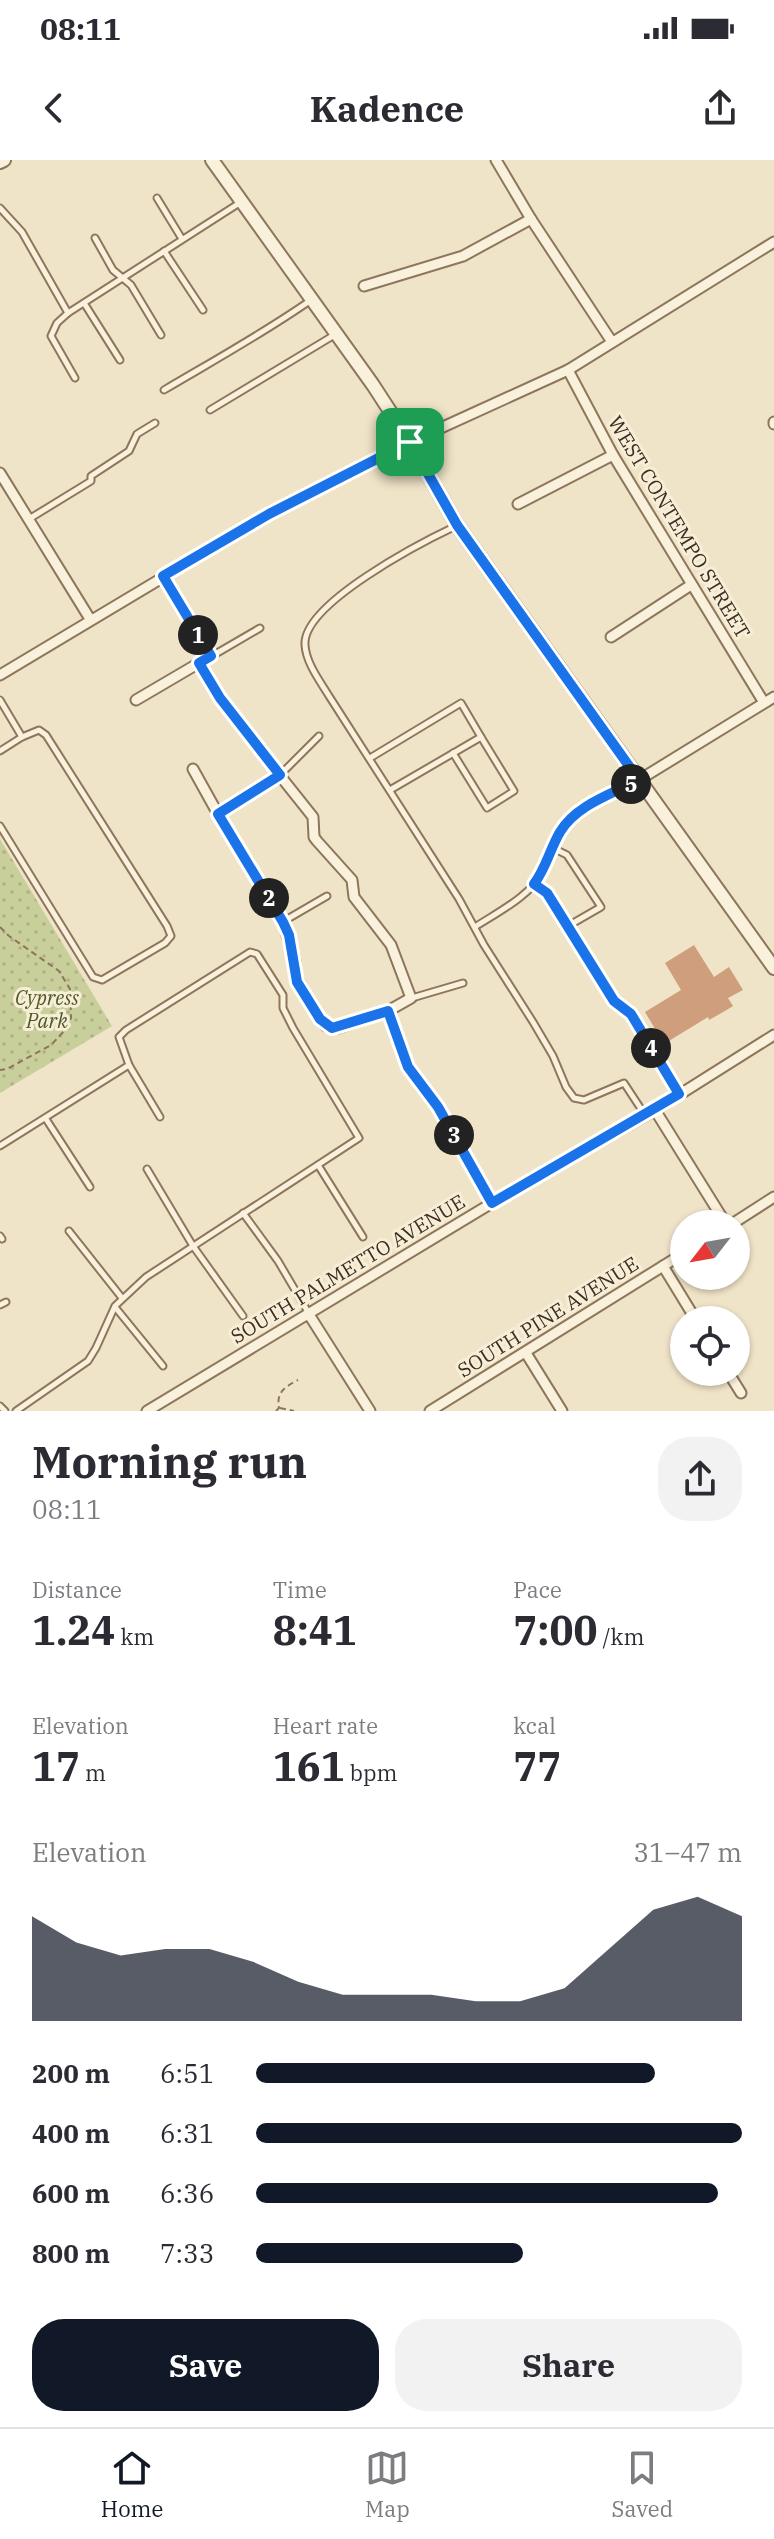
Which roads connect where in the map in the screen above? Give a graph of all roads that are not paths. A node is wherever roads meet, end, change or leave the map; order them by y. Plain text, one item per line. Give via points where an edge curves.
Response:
1 (212, 160) edge
2 (496, 160) edge
3 (157, 198) dead end
4 (242, 202) junction
5 (0, 208) edge
6 (531, 219) junction
7 (95, 238) dead end
8 (182, 239) junction
9 (774, 242) edge
10 (164, 251) junction
11 (121, 278) junction
12 (364, 286) dead end
13 (312, 300) junction
14 (84, 303) junction
15 (203, 310) dead end
16 (68, 313) junction
17 (337, 334) junction
18 (161, 335) dead end
19 (612, 342) junction
20 (120, 360) dead end
21 (568, 370) junction
22 (75, 378) dead end
23 (164, 390) dead end
24 (210, 410) dead end
25 (155, 423) dead end
26 (410, 442) junction
27 (613, 455) junction
28 (0, 473) edge
29 (518, 504) dead end
30 (29, 519) junction
31 (457, 525) junction
32 (163, 576) junction
33 (691, 585) junction
34 (90, 619) junction
35 (260, 628) dead end
36 (611, 637) dead end
37 (211, 656) junction
38 (199, 663) junction
39 (0, 675) edge
40 (774, 697) edge
41 (0, 700) edge
42 (136, 700) dead end
43 (763, 701) junction
44 (319, 736) dead end
45 (22, 737) junction
46 (481, 737) junction
47 (0, 751) edge
48 (453, 753) junction
49 (370, 758) junction
50 (193, 769) dead end
51 (280, 775) junction
52 (639, 780) junction
53 (390, 790) junction
54 (218, 814) junction
55 (0, 826) edge
56 (553, 848) junction
57 (534, 884) junction
58 (327, 896) dead end
59 (283, 922) junction
60 (568, 926) junction
61 (475, 927) junction
62 (774, 968) edge
63 (463, 983) dead end
64 (411, 998) junction
65 (388, 1011) junction
66 (774, 1035) edge
67 (129, 1065) junction
68 (679, 1094) junction
69 (655, 1110) junction
70 (645, 1115) junction
71 (160, 1117) dead end
72 (46, 1119) junction
73 (0, 1146) edge
74 (318, 1165) junction
75 (147, 1169) dead end
76 (90, 1187) dead end
77 (774, 1197) edge
78 (492, 1203) junction
79 (720, 1210) edge
80 (750, 1211) edge
81 (243, 1213) junction
82 (69, 1231) dead end
83 (363, 1237) dead end
84 (193, 1246) junction
85 (670, 1262) edge
86 (663, 1266) junction
87 (122, 1298) junction
88 (687, 1306) edge
89 (115, 1307) junction
90 (308, 1313) junction
91 (243, 1316) dead end
92 (526, 1353) junction
93 (163, 1366) dead end
94 (737, 1386) edge
95 (741, 1393) dead end
96 (0, 1406) edge
97 (5, 1411) edge
98 (16, 1411) edge
99 (147, 1411) edge
100 (370, 1411) edge
101 (430, 1411) edge
102 (562, 1411) edge

1 - 4 street
2 - 6 street
3 - 8 lane
4 - 8 lane
4 - 13 street
5 - 16 lane via 22,232
6 - 12 street via 463,256
6 - 19 street
7 - 11 lane
8 - 10 lane
9 - 19 street
10 - 11 lane
10 - 15 lane
11 - 14 lane
11 - 18 lane via 131,285
13 - 17 street
13 - 23 lane
14 - 16 lane
14 - 20 lane
16 - 22 lane via 51,336
17 - 24 lane
17 - 26 street
19 - 21 street
21 - 26 street
21 - 27 street, WEST CONTEMPO STREET
25 - 30 lane via 91,481
26 - 31 street
26 - 32 street
27 - 29 street
27 - 33 street, WEST CONTEMPO STREET
28 - 30 street
30 - 34 street
31 - 49 lane via 414,546 338,597 308,629 310,663
31 - 52 street
32 - 34 street
32 - 37 street
33 - 36 street
33 - 43 street, WEST CONTEMPO STREET
34 - 39 street
35 - 37 lane
37 - 38 street
38 - 42 street
38 - 51 street
40 - 43 street
41 - 45 lane
43 - 52 street
44 - 51 lane
45 - 47 lane
45 - 55 lane via 39,730 46,735 171,936 112,975 93,977
46 - 48 lane
46 - 48 lane via 514,791 487,808
46 - 49 lane via 461,703
48 - 53 lane
49 - 53 lane
50 - 54 street
51 - 54 street
51 - 64 street via 313,817 314,837 352,880 354,897 391,945
52 - 56 lane via 577,812
52 - 62 street
53 - 61 lane
54 - 59 street
56 - 57 lane
56 - 60 lane via 567,855 601,907
57 - 60 lane via 547,893
57 - 61 lane
58 - 59 lane
59 - 65 street via 297,982 324,1024 338,1028
60 - 68 lane via 614,1001 631,1014
61 - 70 lane via 574,1098 584,1100 624,1083
63 - 64 lane
64 - 65 street
65 - 78 street via 408,1067 438,1107
66 - 68 street, SOUTH PALMETTO AVENUE
67 - 71 lane
67 - 72 lane
67 - 74 lane via 119,1037 126,1030 250,952 257,954 283,995 293,1028 359,1138
68 - 69 street, SOUTH PALMETTO AVENUE
69 - 70 street, SOUTH PALMETTO AVENUE
69 - 79 street
70 - 78 street, SOUTH PALMETTO AVENUE
72 - 73 lane
72 - 76 lane
74 - 81 lane
74 - 83 lane
75 - 84 lane
77 - 80 street
78 - 90 street, SOUTH PALMETTO AVENUE
81 - 84 lane
81 - 90 lane
82 - 87 lane
84 - 87 lane
84 - 91 lane
85 - 86 street, SOUTH PINE AVENUE
86 - 88 street
86 - 92 street, SOUTH PINE AVENUE
87 - 89 lane
89 - 93 lane
89 - 98 lane via 88,1361
90 - 99 street, SOUTH PALMETTO AVENUE
90 - 100 street
92 - 101 street, SOUTH PINE AVENUE
92 - 102 street
94 - 95 street
96 - 97 lane

